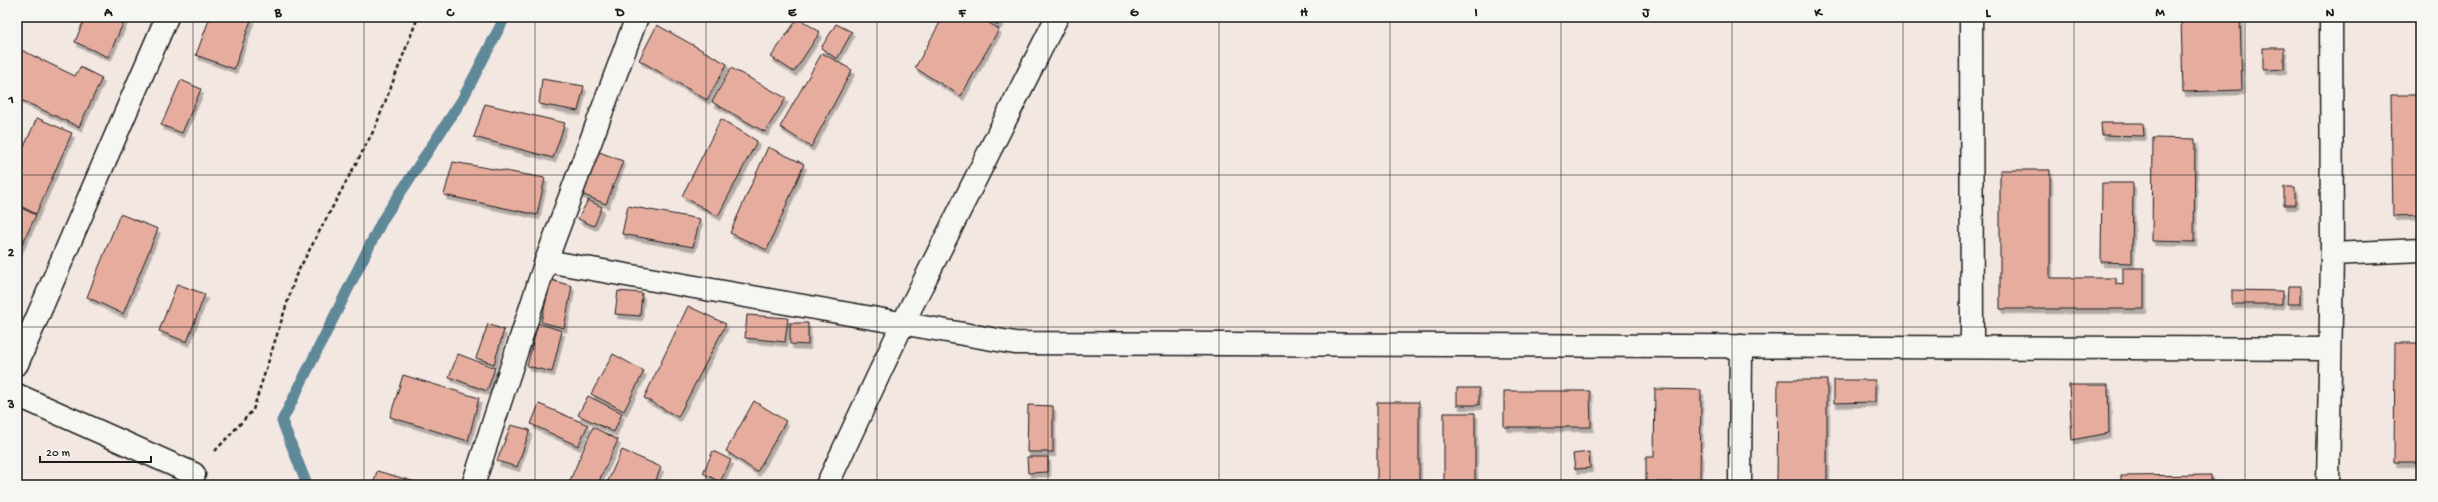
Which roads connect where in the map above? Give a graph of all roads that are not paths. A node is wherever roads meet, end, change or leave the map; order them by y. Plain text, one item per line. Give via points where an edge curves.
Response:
1 (167, 17) edge
2 (637, 17) edge
3 (1057, 17) edge
4 (1971, 17) edge
5 (2331, 17) edge
6 (2421, 250) edge
7 (2332, 254) junction
8 (546, 261) junction
9 (902, 323) junction
10 (1741, 346) junction
11 (1972, 347) junction
12 (2329, 349) junction
13 (17, 364) edge
14 (17, 395) edge
15 (192, 480) edge
16 (473, 485) edge
17 (827, 485) edge
18 (1740, 485) edge
19 (2328, 485) edge

1 - 13 street
2 - 8 street
3 - 9 street
4 - 11 street
5 - 7 street
6 - 7 street
7 - 12 street
8 - 9 street
8 - 16 street
9 - 10 street via 1015,343
9 - 17 street
10 - 11 street
10 - 18 street
11 - 12 street
12 - 19 street
14 - 15 street

